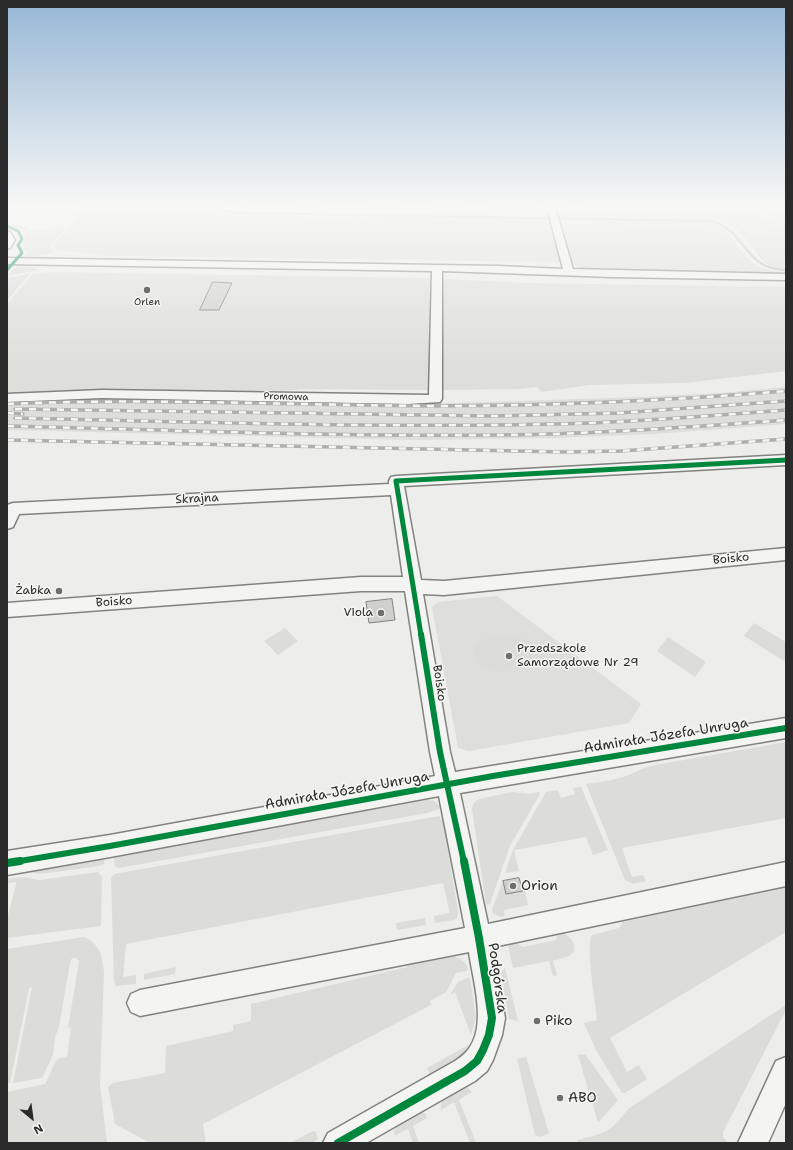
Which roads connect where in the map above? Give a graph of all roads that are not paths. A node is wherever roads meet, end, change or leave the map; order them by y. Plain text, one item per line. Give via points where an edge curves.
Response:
1 (565, 258) edge
2 (7, 261) edge
3 (437, 268) junction
4 (569, 272) junction
5 (786, 277) edge
6 (7, 398) edge
7 (786, 460) edge
8 (397, 489) junction
9 (7, 523) edge
10 (786, 554) edge
11 (413, 586) junction
12 (7, 610) edge
13 (786, 728) edge
14 (448, 784) junction
15 (7, 863) edge
16 (786, 874) edge
17 (479, 938) junction
18 (140, 1002) dead end
19 (786, 1071) edge
20 (338, 1143) edge
21 (753, 1143) edge

1 - 4 street
2 - 3 street
3 - 4 street
3 - 6 street, Promowa via 435,399 102,394
4 - 5 street
7 - 8 street via 402,480 396,481
8 - 9 street, Skrajna via 13,509
8 - 11 street
10 - 11 street, Boisko via 444,588
11 - 12 street, Boisko via 386,582
11 - 14 street, Boisko via 440,752
13 - 14 street, Admirała Józefa Unruga
14 - 15 street, Admirała Józefa Unruga
14 - 17 street, Podgórska
16 - 17 street
17 - 18 street
17 - 20 street, Podgórska via 492,1018 489,1035 477,1061 466,1071
19 - 21 street

